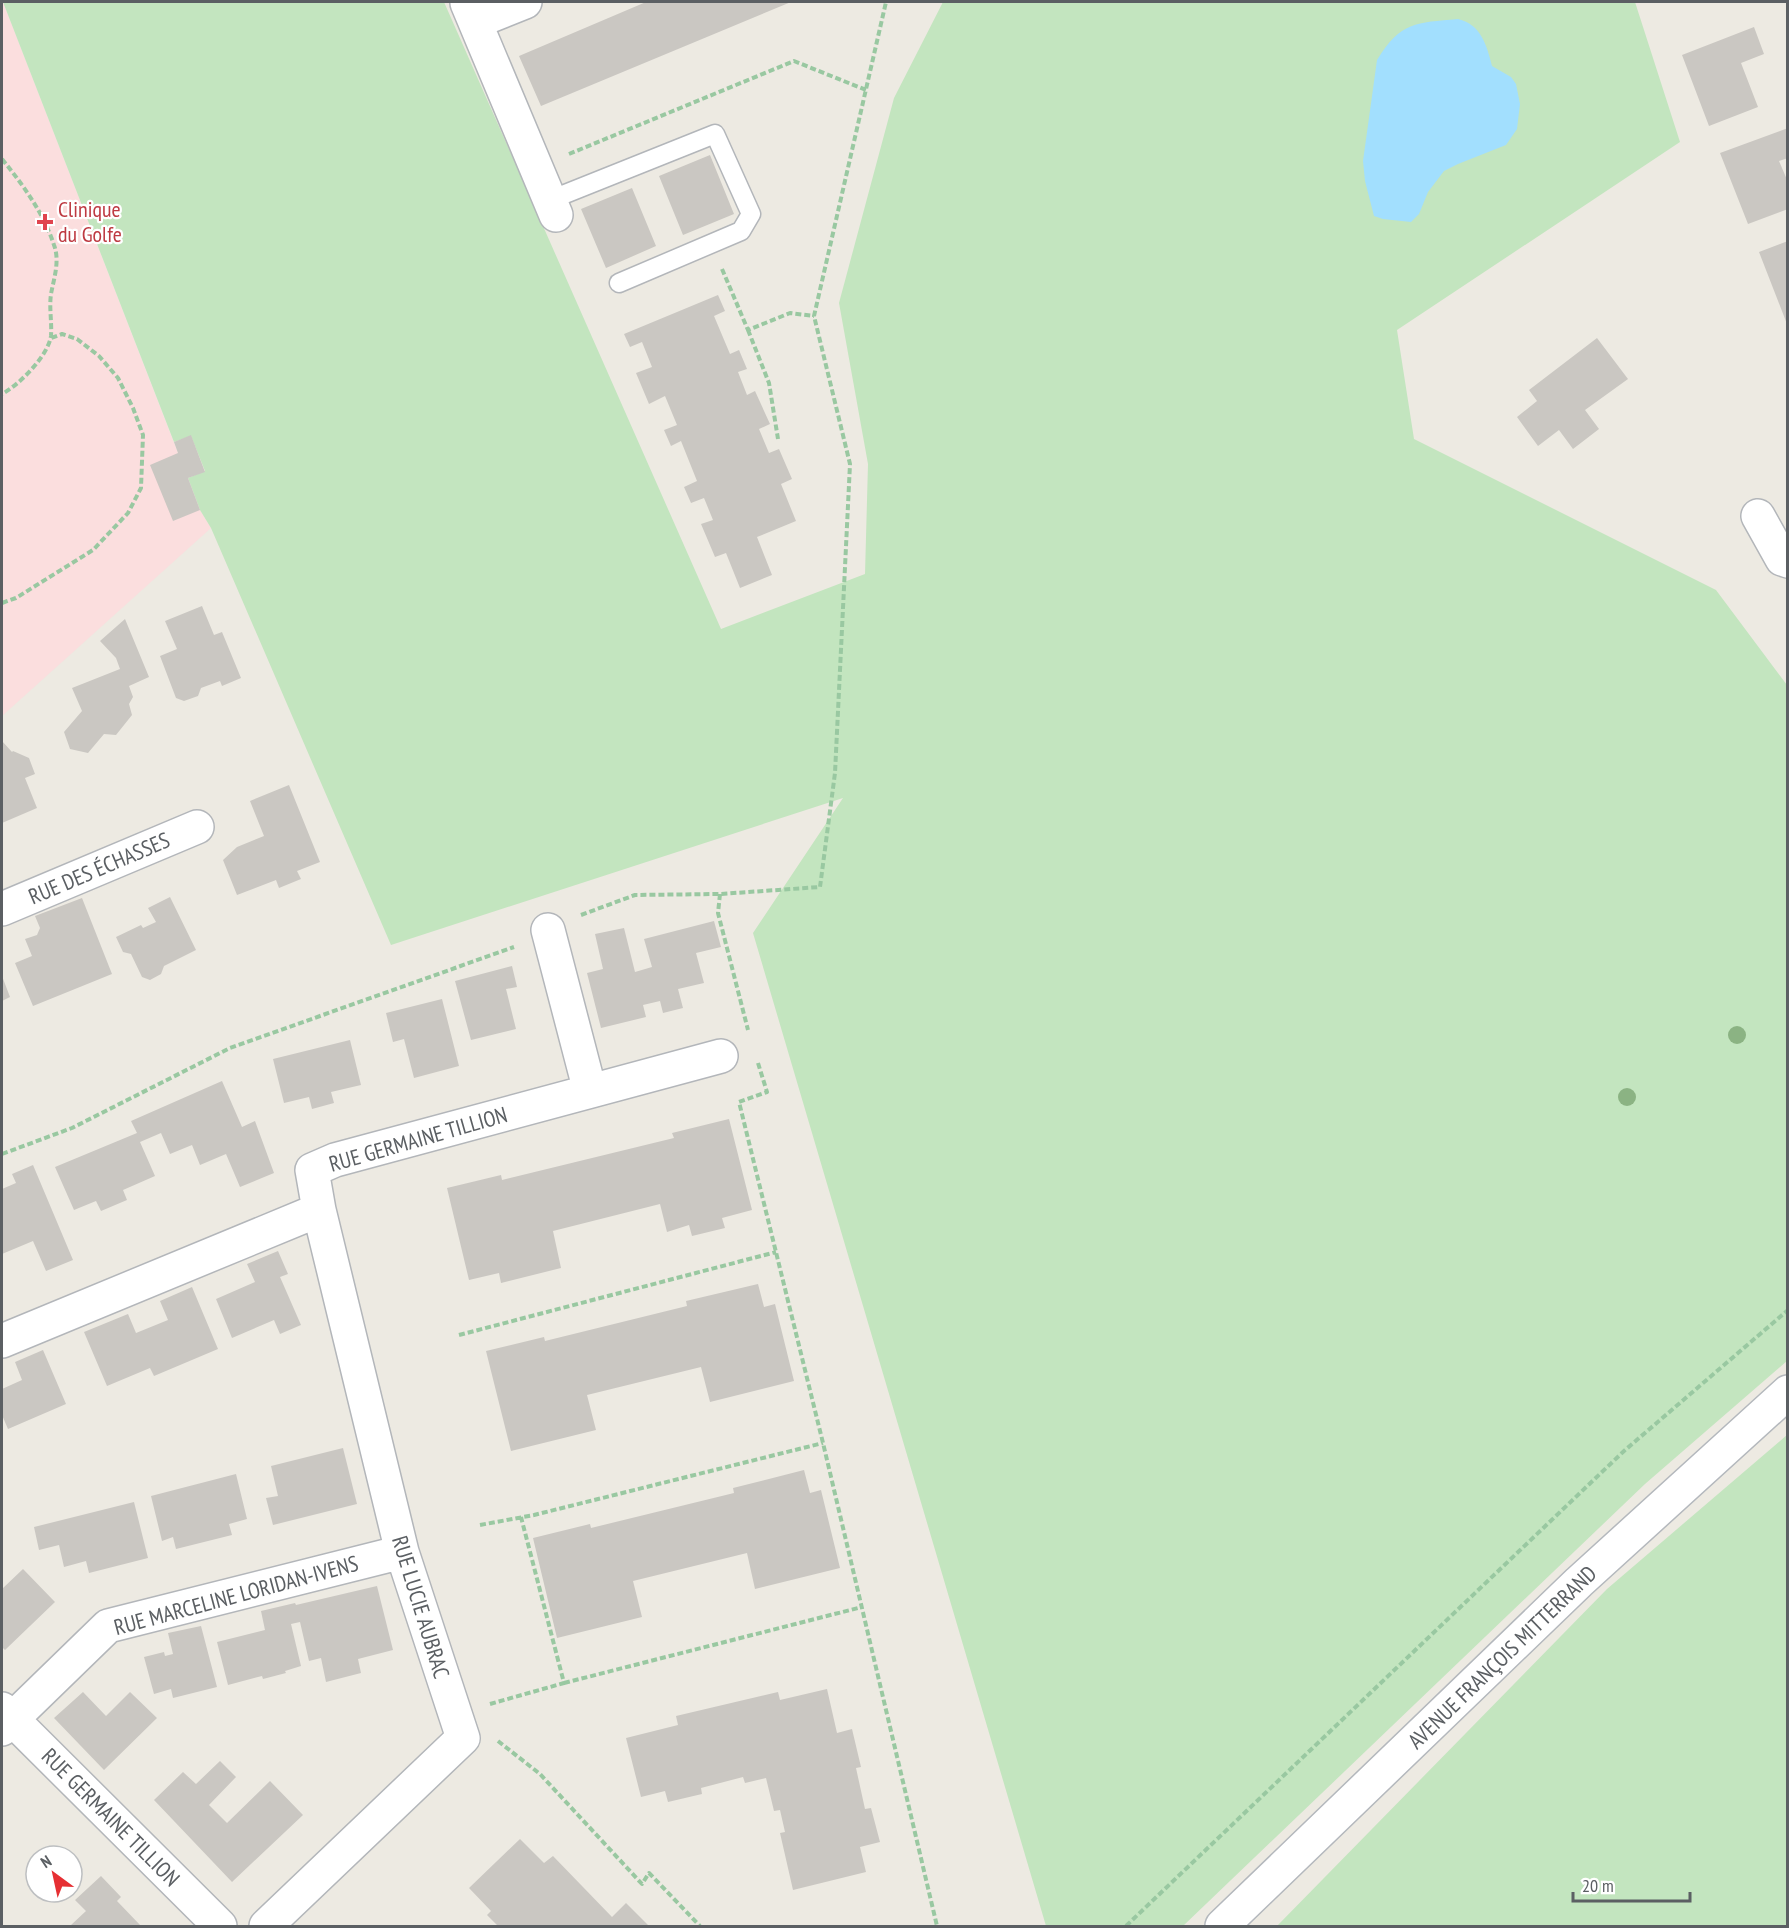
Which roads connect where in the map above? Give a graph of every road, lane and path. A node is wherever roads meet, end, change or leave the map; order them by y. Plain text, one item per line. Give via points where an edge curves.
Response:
1 (525, 2) edge
2 (886, 2) edge
3 (471, 12) edge
4 (2, 159) edge
5 (553, 208) joint
6 (711, 244) junction
7 (620, 283) dead end
8 (814, 316) junction
9 (748, 330) junction
10 (51, 338) junction
11 (2, 394) edge
12 (778, 439) dead end
13 (1758, 516) dead end
14 (1788, 561) edge
15 (2, 603) edge
16 (197, 827) dead end
17 (720, 894) junction
18 (2, 909) edge
19 (548, 930) junction
20 (749, 1035) dead end
21 (755, 1055) dead end
22 (721, 1056) dead end
23 (590, 1091) junction
24 (2, 1154) edge
25 (319, 1210) junction
26 (776, 1252) junction
27 (1788, 1310) edge
28 (459, 1335) dead end
29 (2, 1341) edge
30 (1788, 1392) edge
31 (823, 1443) junction
32 (480, 1525) dead end
33 (402, 1552) junction
34 (862, 1607) junction
35 (564, 1683) dead end
36 (5, 1719) edge
37 (497, 1740) dead end
38 (220, 1926) edge
39 (266, 1926) edge
40 (700, 1926) edge
41 (937, 1926) edge
42 (1126, 1926) edge
43 (1222, 1926) edge

1 - 3 street
2 - 8 path
3 - 5 street
4 - 10 path via 23,185 55,247
5 - 6 lane via 715,134 751,214 741,231
6 - 7 lane
6 - 9 path
8 - 9 path via 790,313
8 - 17 path via 850,464 835,773 819,887
9 - 12 path via 769,383
10 - 11 path via 36,365
10 - 15 path via 62,334 77,339 118,378 142,435 141,488 128,513 93,550
13 - 14 street via 1782,559
16 - 18 street, RUE DES ÉCHASSES
17 - 19 path via 635,895
17 - 20 path via 718,913
19 - 23 street
19 - 24 path via 529,942 230,1048 72,1128
21 - 26 path via 767,1092 739,1102
22 - 23 street, RUE GERMAINE TILLION
23 - 25 street, RUE GERMAINE TILLION via 335,1160 312,1170
25 - 29 street
25 - 33 street, RUE LUCIE AUBRAC
26 - 28 path
26 - 31 path
27 - 42 path via 1624,1451
30 - 43 street, AVENUE FRANÇOIS MITTERRAND via 1579,1582
31 - 32 path
31 - 34 path
33 - 36 street, RUE MARCELINE LORIDAN-IVENS via 108,1626
33 - 39 street, RUE LUCIE AUBRAC via 463,1738
34 - 35 path
34 - 41 path
36 - 38 street, RUE GERMAINE TILLION
37 - 40 path via 540,1774 642,1884 649,1873

